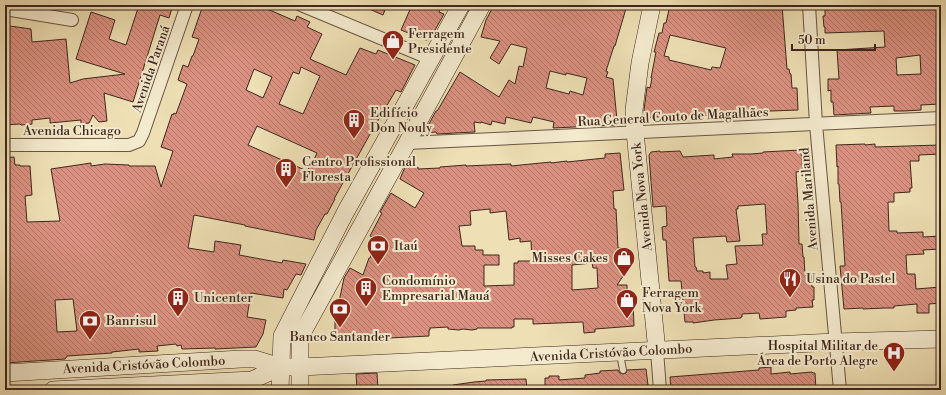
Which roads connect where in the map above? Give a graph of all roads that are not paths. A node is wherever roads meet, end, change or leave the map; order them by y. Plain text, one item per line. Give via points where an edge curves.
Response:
1 (187, 5) edge
2 (301, 5) edge
3 (461, 5) edge
4 (482, 5) edge
5 (652, 5) edge
6 (809, 5) edge
7 (5, 9) edge
8 (72, 20) dead end
9 (431, 60) junction
10 (941, 118) edge
11 (816, 124) junction
12 (635, 132) junction
13 (139, 141) joint
14 (407, 143) junction
15 (5, 145) edge
16 (941, 339) edge
17 (835, 342) junction
18 (657, 351) junction
19 (620, 353) junction
20 (281, 367) junction
21 (300, 367) junction
22 (623, 370) dead end
23 (5, 373) edge
24 (656, 389) edge
25 (53, 390) edge
26 (280, 390) edge
27 (300, 390) edge
28 (840, 390) edge

1 - 13 street, Avenida Paraná
2 - 9 street
3 - 9 main road
4 - 14 main road
5 - 12 main road, Avenida Nova York via 640,63 634,110
6 - 11 street, Avenida Mariland
7 - 8 street
9 - 20 main road via 345,213 282,336
10 - 11 street, Rua General Couto de Magalhães
11 - 12 street, Rua General Couto de Magalhães
11 - 17 street, Avenida Mariland
12 - 14 street, Rua General Couto de Magalhães
12 - 18 main road, Avenida Nova York
13 - 15 street, Avenida Chicago via 129,145
14 - 21 main road via 300,337
16 - 17 main road, Avenida Cristóvão Colombo
17 - 18 main road, Avenida Cristóvão Colombo
17 - 28 street, Avenida Mariland
18 - 19 main road, Avenida Cristóvão Colombo
18 - 24 street, Avenida Nova York
19 - 21 main road, Avenida Cristóvão Colombo
19 - 22 lane
20 - 21 main road, Avenida Cristóvão Colombo
20 - 23 main road, Avenida Cristóvão Colombo via 255,359 241,359
20 - 25 main road, Avenida Cristóvão Colombo via 252,380
20 - 26 main road
21 - 27 main road

